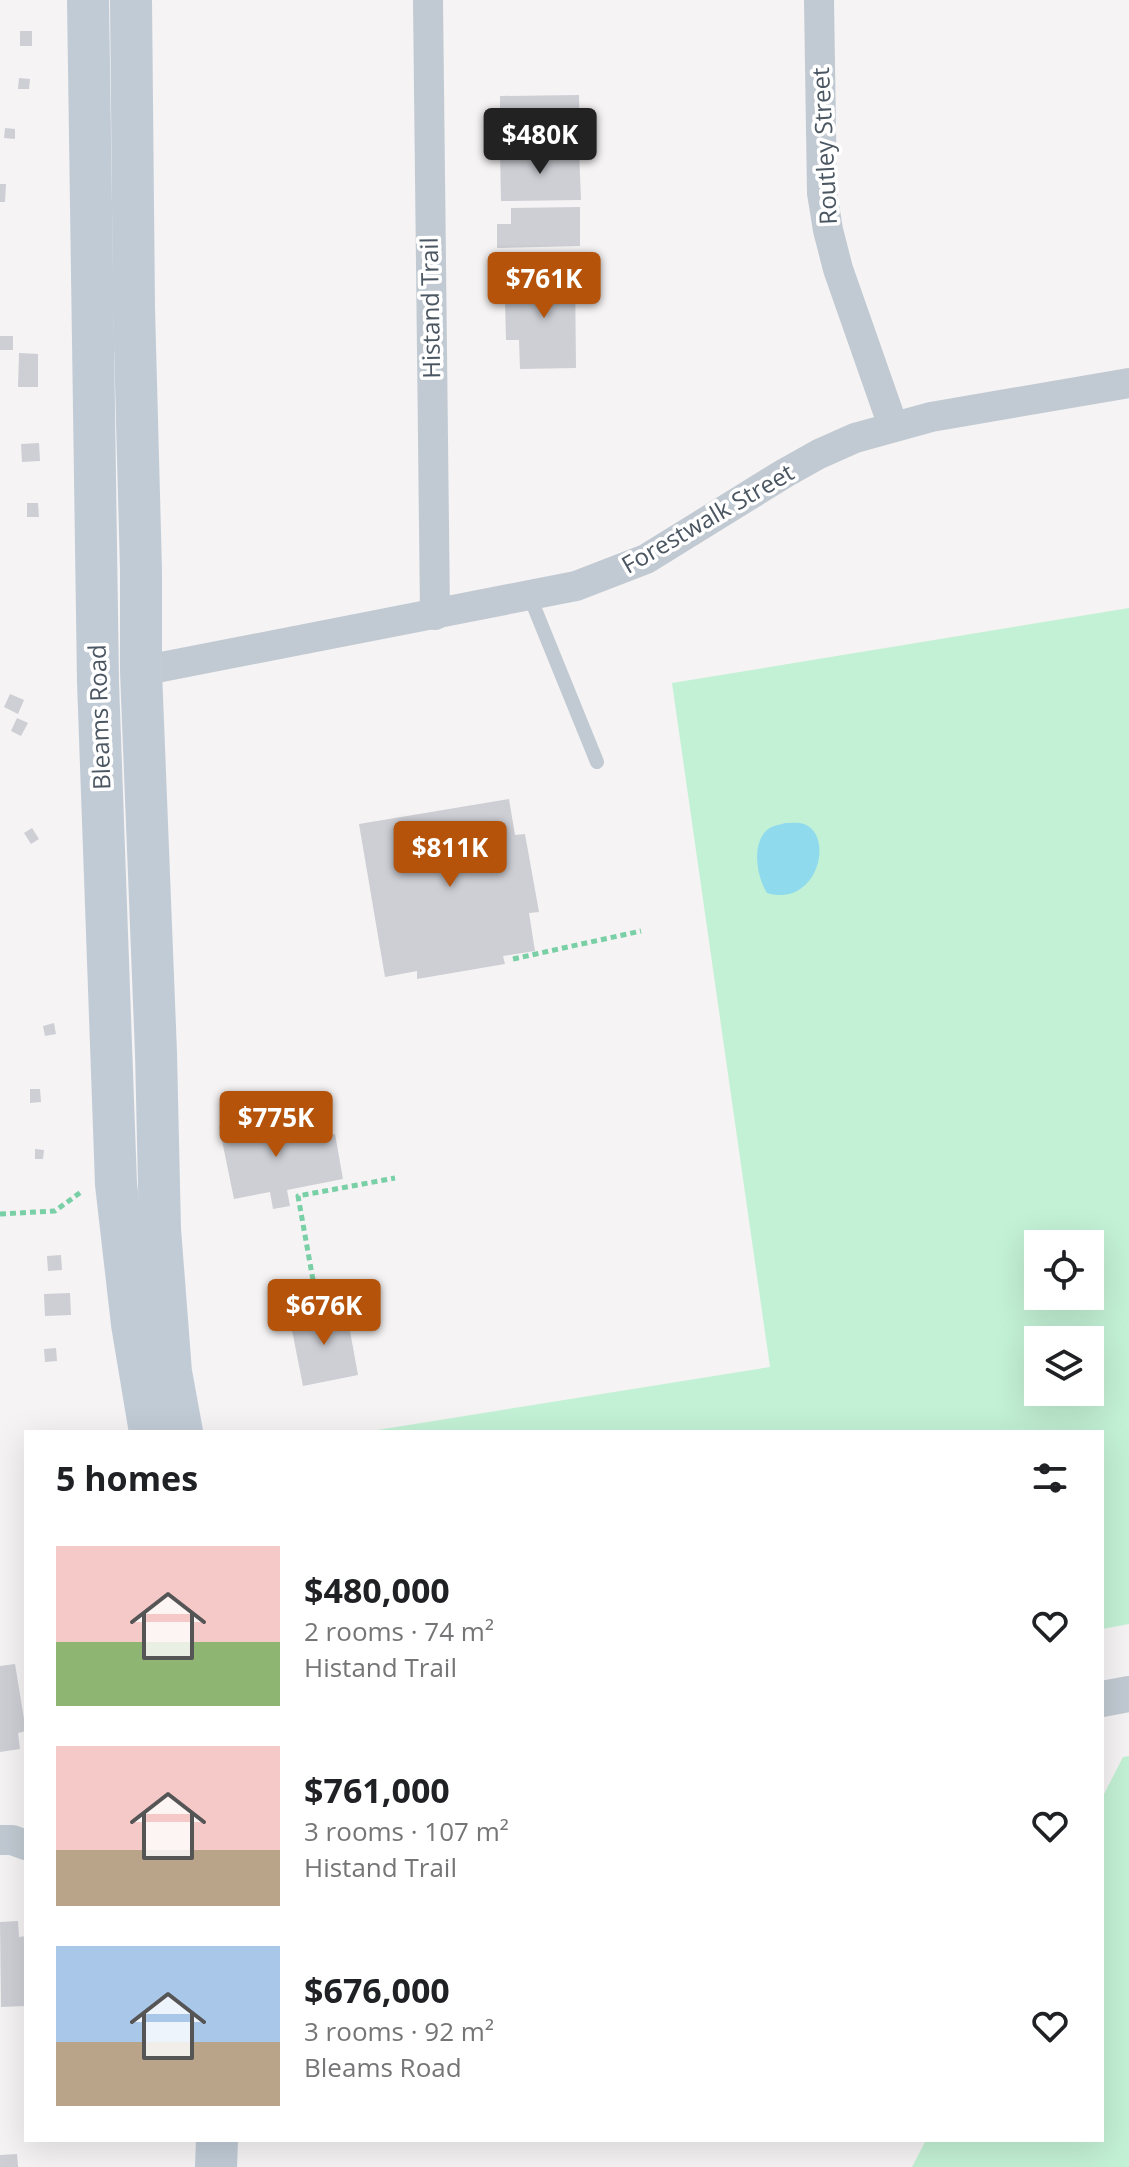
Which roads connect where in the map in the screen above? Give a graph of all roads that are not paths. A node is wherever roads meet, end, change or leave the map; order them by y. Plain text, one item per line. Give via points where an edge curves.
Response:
1 (88, 0) edge
2 (131, 0) edge
3 (428, 0) edge
4 (819, 0) edge
5 (1129, 383) edge
6 (893, 426) junction
7 (530, 597) junction
8 (435, 615) junction
9 (141, 671) junction
10 (597, 762) dead end
11 (150, 1430) edge
12 (182, 1430) edge
13 (1129, 1694) edge
14 (1104, 1699) edge
15 (190, 2142) edge
16 (217, 2142) edge
17 (190, 2167) edge
18 (216, 2167) edge

1 - 11 main road, Bleams Road via 98,682 116,1184
2 - 9 main road, Bleams Road
3 - 8 street, Histand Trail
4 - 6 street, Routley Street via 828,230
5 - 6 street, Forestwalk Street
6 - 7 street, Forestwalk Street via 819,454 646,559
7 - 8 street, Forestwalk Street
7 - 10 lane
8 - 9 street, Forestwalk Street
9 - 12 main road, Bleams Road via 160,1229 171,1372
13 - 14 street
15 - 17 main road
16 - 18 main road

